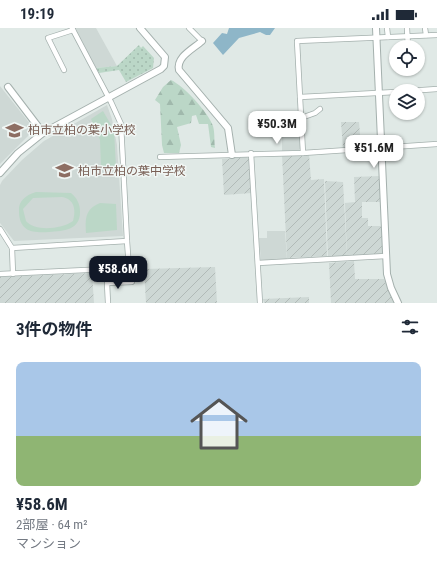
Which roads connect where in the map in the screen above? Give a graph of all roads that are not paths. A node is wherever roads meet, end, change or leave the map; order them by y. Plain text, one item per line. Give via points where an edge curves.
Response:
1 (140, 28) edge
2 (189, 28) edge
3 (376, 28) edge
4 (387, 28) edge
5 (407, 28) edge
6 (425, 28) edge
7 (73, 29) edge
8 (426, 35) junction
9 (437, 35) edge
10 (407, 36) junction
11 (388, 37) junction
12 (376, 38) junction
13 (407, 40) edge
14 (202, 41) joint
15 (64, 70) dead end
16 (8, 86) dead end
17 (437, 89) edge
18 (425, 90) edge
19 (389, 92) edge
20 (378, 93) junction
21 (109, 97) junction
22 (300, 97) junction
23 (320, 109) dead end
24 (301, 118) junction
25 (43, 133) junction
26 (437, 144) edge
27 (382, 148) junction
28 (303, 152) junction
29 (251, 154) junction
30 (232, 155) junction
31 (160, 157) dead end
32 (0, 173) edge
33 (0, 229) edge
34 (127, 241) junction
35 (12, 248) junction
36 (386, 256) junction
37 (258, 263) junction
38 (0, 274) edge
39 (13, 274) junction
40 (132, 282) dead end
41 (108, 303) edge
42 (260, 303) edge
43 (398, 303) edge

1 - 21 street via 165,57 164,66
2 - 14 street
3 - 12 street
4 - 11 street
5 - 10 street
6 - 8 street
7 - 15 street via 48,38
7 - 21 street
8 - 9 street
8 - 10 street
10 - 11 street
10 - 13 street
11 - 12 street
12 - 20 street
12 - 22 street via 297,41
14 - 30 street via 180,59 179,70 228,128
16 - 25 street
17 - 18 street
19 - 20 street
20 - 22 street
20 - 27 street
21 - 25 street
21 - 34 street via 121,124
22 - 24 street
23 - 24 street
24 - 28 street
25 - 32 street
26 - 27 street
27 - 28 street
27 - 36 street
28 - 29 street
29 - 30 street
29 - 37 street
30 - 31 street
33 - 35 street
34 - 35 street
34 - 39 street via 129,268
35 - 39 street
36 - 37 street
36 - 43 street via 389,282
37 - 42 street
38 - 39 street
40 - 41 street via 107,282

